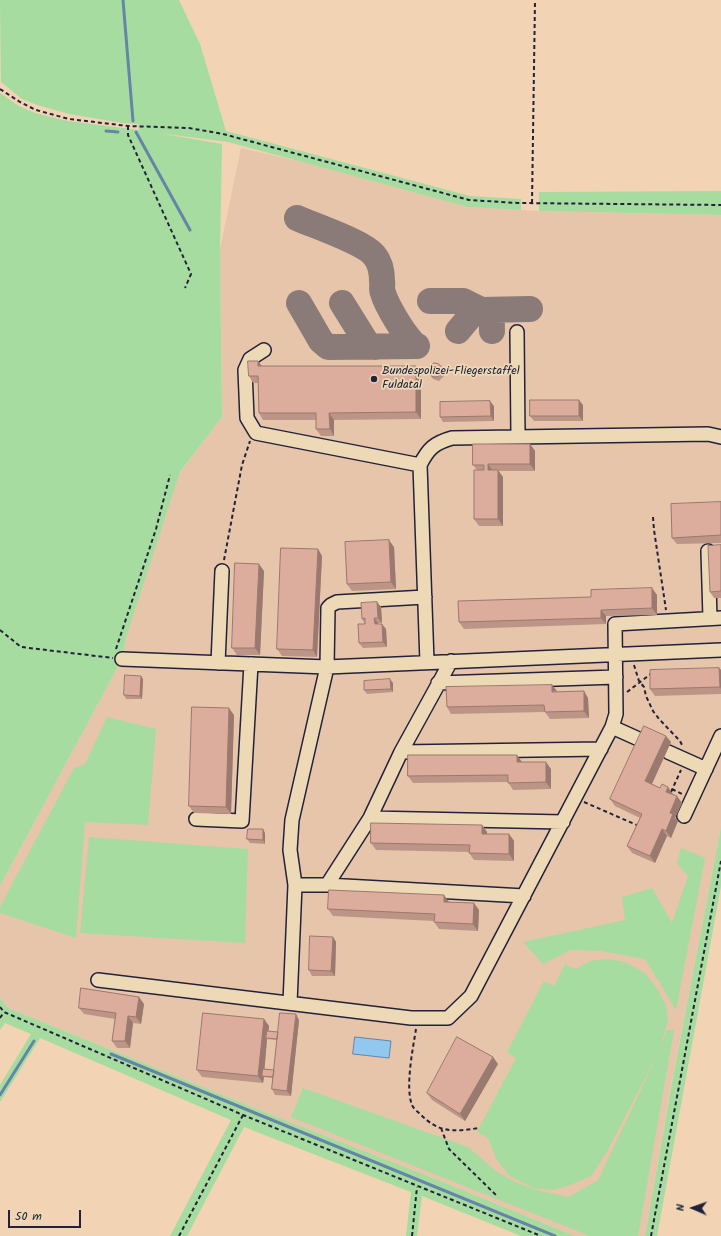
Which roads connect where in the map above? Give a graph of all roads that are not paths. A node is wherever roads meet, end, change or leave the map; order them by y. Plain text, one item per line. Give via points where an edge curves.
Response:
1 (517, 332) dead end
2 (264, 350) dead end
3 (518, 436) junction
4 (721, 437) edge
5 (420, 465) junction
6 (708, 551) edge
7 (222, 571) road end
8 (425, 597) junction
9 (716, 618) edge
10 (721, 650) edge
11 (118, 655) road end
12 (616, 655) junction
13 (451, 661) junction
14 (427, 662) junction
15 (218, 663) junction
16 (251, 664) junction
17 (327, 667) junction
18 (616, 677) junction
19 (438, 683) junction
20 (612, 727) junction
21 (721, 736) edge
22 (644, 741) edge
23 (601, 749) junction
24 (401, 752) junction
25 (668, 752) dead end
26 (706, 769) junction
27 (684, 816) dead end
28 (370, 818) junction
29 (196, 819) dead end
30 (563, 822) junction
31 (294, 885) junction
32 (327, 885) junction
33 (524, 896) junction
34 (98, 980) dead end
35 (290, 1003) junction

1 - 3 lane
2 - 5 lane via 250,359 245,370 247,418 256,433
3 - 4 lane via 708,434
3 - 5 lane via 452,438 441,441 433,446
5 - 8 lane
6 - 9 lane
7 - 15 lane
8 - 14 lane
8 - 17 lane via 337,602 331,605 327,612
9 - 12 lane via 615,624
10 - 12 lane
11 - 15 lane
12 - 13 lane
12 - 18 lane
13 - 14 lane
13 - 19 lane
14 - 17 lane
15 - 16 lane
16 - 17 lane
16 - 29 lane via 242,821
17 - 31 lane via 292,820 290,850
18 - 19 lane
18 - 20 lane via 616,714
19 - 24 lane
20 - 22 lane
20 - 23 lane
21 - 26 lane
23 - 24 lane
23 - 30 lane
24 - 28 lane
25 - 26 lane
26 - 27 lane
28 - 30 lane
28 - 32 lane
30 - 33 lane
31 - 32 lane
31 - 35 lane
32 - 33 lane
33 - 35 lane via 471,996 448,1018 417,1018
34 - 35 lane

